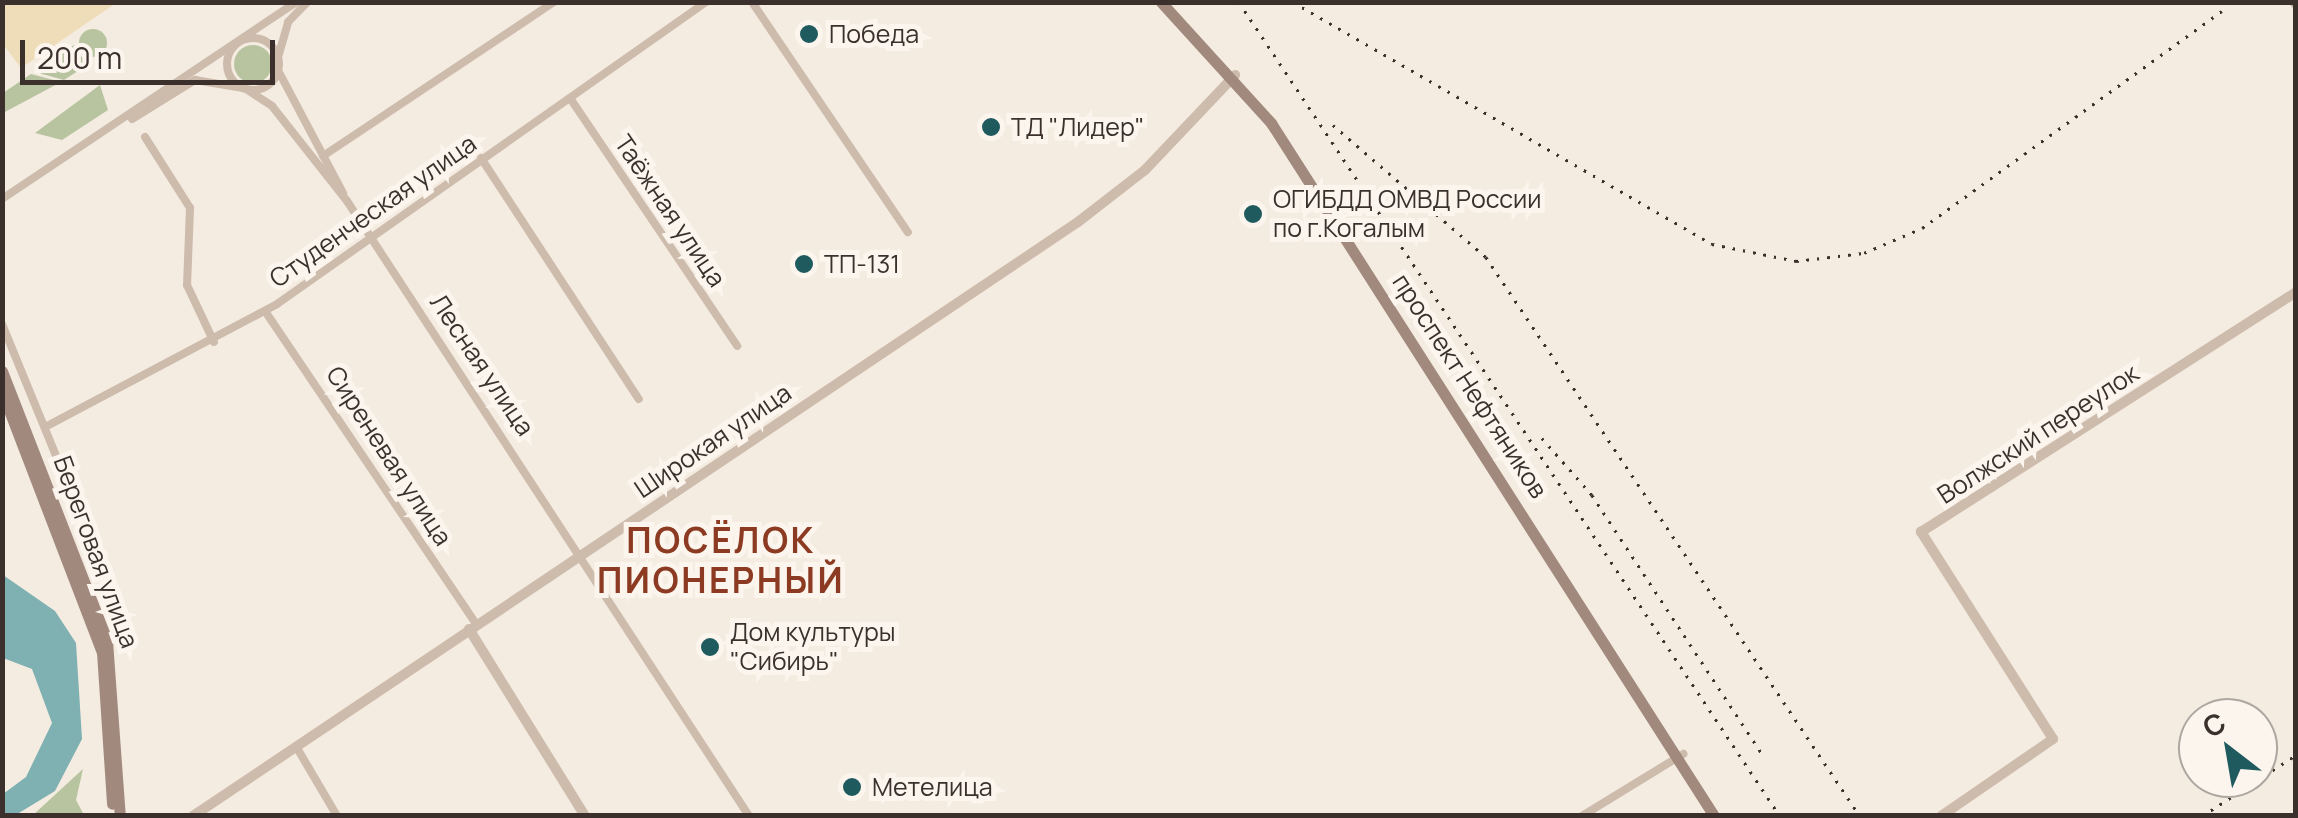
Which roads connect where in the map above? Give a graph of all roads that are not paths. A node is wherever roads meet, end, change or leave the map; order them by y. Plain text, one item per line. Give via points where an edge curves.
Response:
1 (296, 2) edge
2 (307, 2) edge
3 (554, 2) edge
4 (706, 2) edge
5 (752, 2) edge
6 (1160, 2) edge
7 (238, 42) junction
8 (280, 64) junction
9 (1235, 75) junction
10 (245, 89) junction
11 (570, 98) junction
12 (145, 137) dead end
13 (93, 140) junction
14 (323, 156) junction
15 (481, 158) junction
16 (2, 199) edge
17 (347, 202) junction
18 (908, 232) dead end
19 (371, 238) junction
20 (2296, 292) edge
21 (265, 311) junction
22 (2, 324) edge
23 (214, 342) junction
24 (736, 346) dead end
25 (2, 370) edge
26 (2, 392) edge
27 (639, 399) dead end
28 (47, 426) junction
29 (584, 552) junction
30 (472, 626) junction
31 (131, 638) dead end
32 (297, 748) junction
33 (1683, 754) junction
34 (116, 816) edge
35 (192, 816) edge
36 (337, 816) edge
37 (585, 816) edge
38 (748, 816) edge
39 (1582, 816) edge
40 (1714, 816) edge
41 (1941, 816) edge

1 - 7 street
2 - 8 street via 285,27
3 - 14 street
4 - 11 street, Студенческая улица
5 - 18 street
6 - 9 main road, проспект Нефтяников
7 - 8 street via 267,41
7 - 10 street via 228,70
7 - 13 street
8 - 10 street via 270,84
8 - 14 street, Лесная улица via 286,100
9 - 29 street, Широкая улица via 1110,198
9 - 33 main road, проспект Нефтяников
10 - 13 street via 195,80
10 - 17 street, Лесная улица via 272,106
11 - 15 street, Студенческая улица
11 - 24 street, Таёжная улица
12 - 23 street via 190,208 187,285
13 - 16 street
14 - 17 street, Лесная улица
15 - 19 street, Студенческая улица
15 - 27 street
17 - 19 street, Лесная улица
19 - 21 street, Студенческая улица
19 - 29 street, Лесная улица
20 - 41 street, Волжский переулок via 1921,532 2053,739
21 - 23 street, Студенческая улица
21 - 30 street, Сиреневая улица
22 - 28 street
23 - 28 street, Студенческая улица
25 - 34 main road, Береговая улица via 108,641
26 - 34 main road, Береговая улица via 102,652
28 - 31 street
29 - 30 street, Широкая улица
29 - 38 street, Лесная улица
30 - 32 street, Широкая улица
30 - 37 street
32 - 35 street, Широкая улица
32 - 36 street
33 - 39 street
33 - 40 main road, проспект Нефтяников

